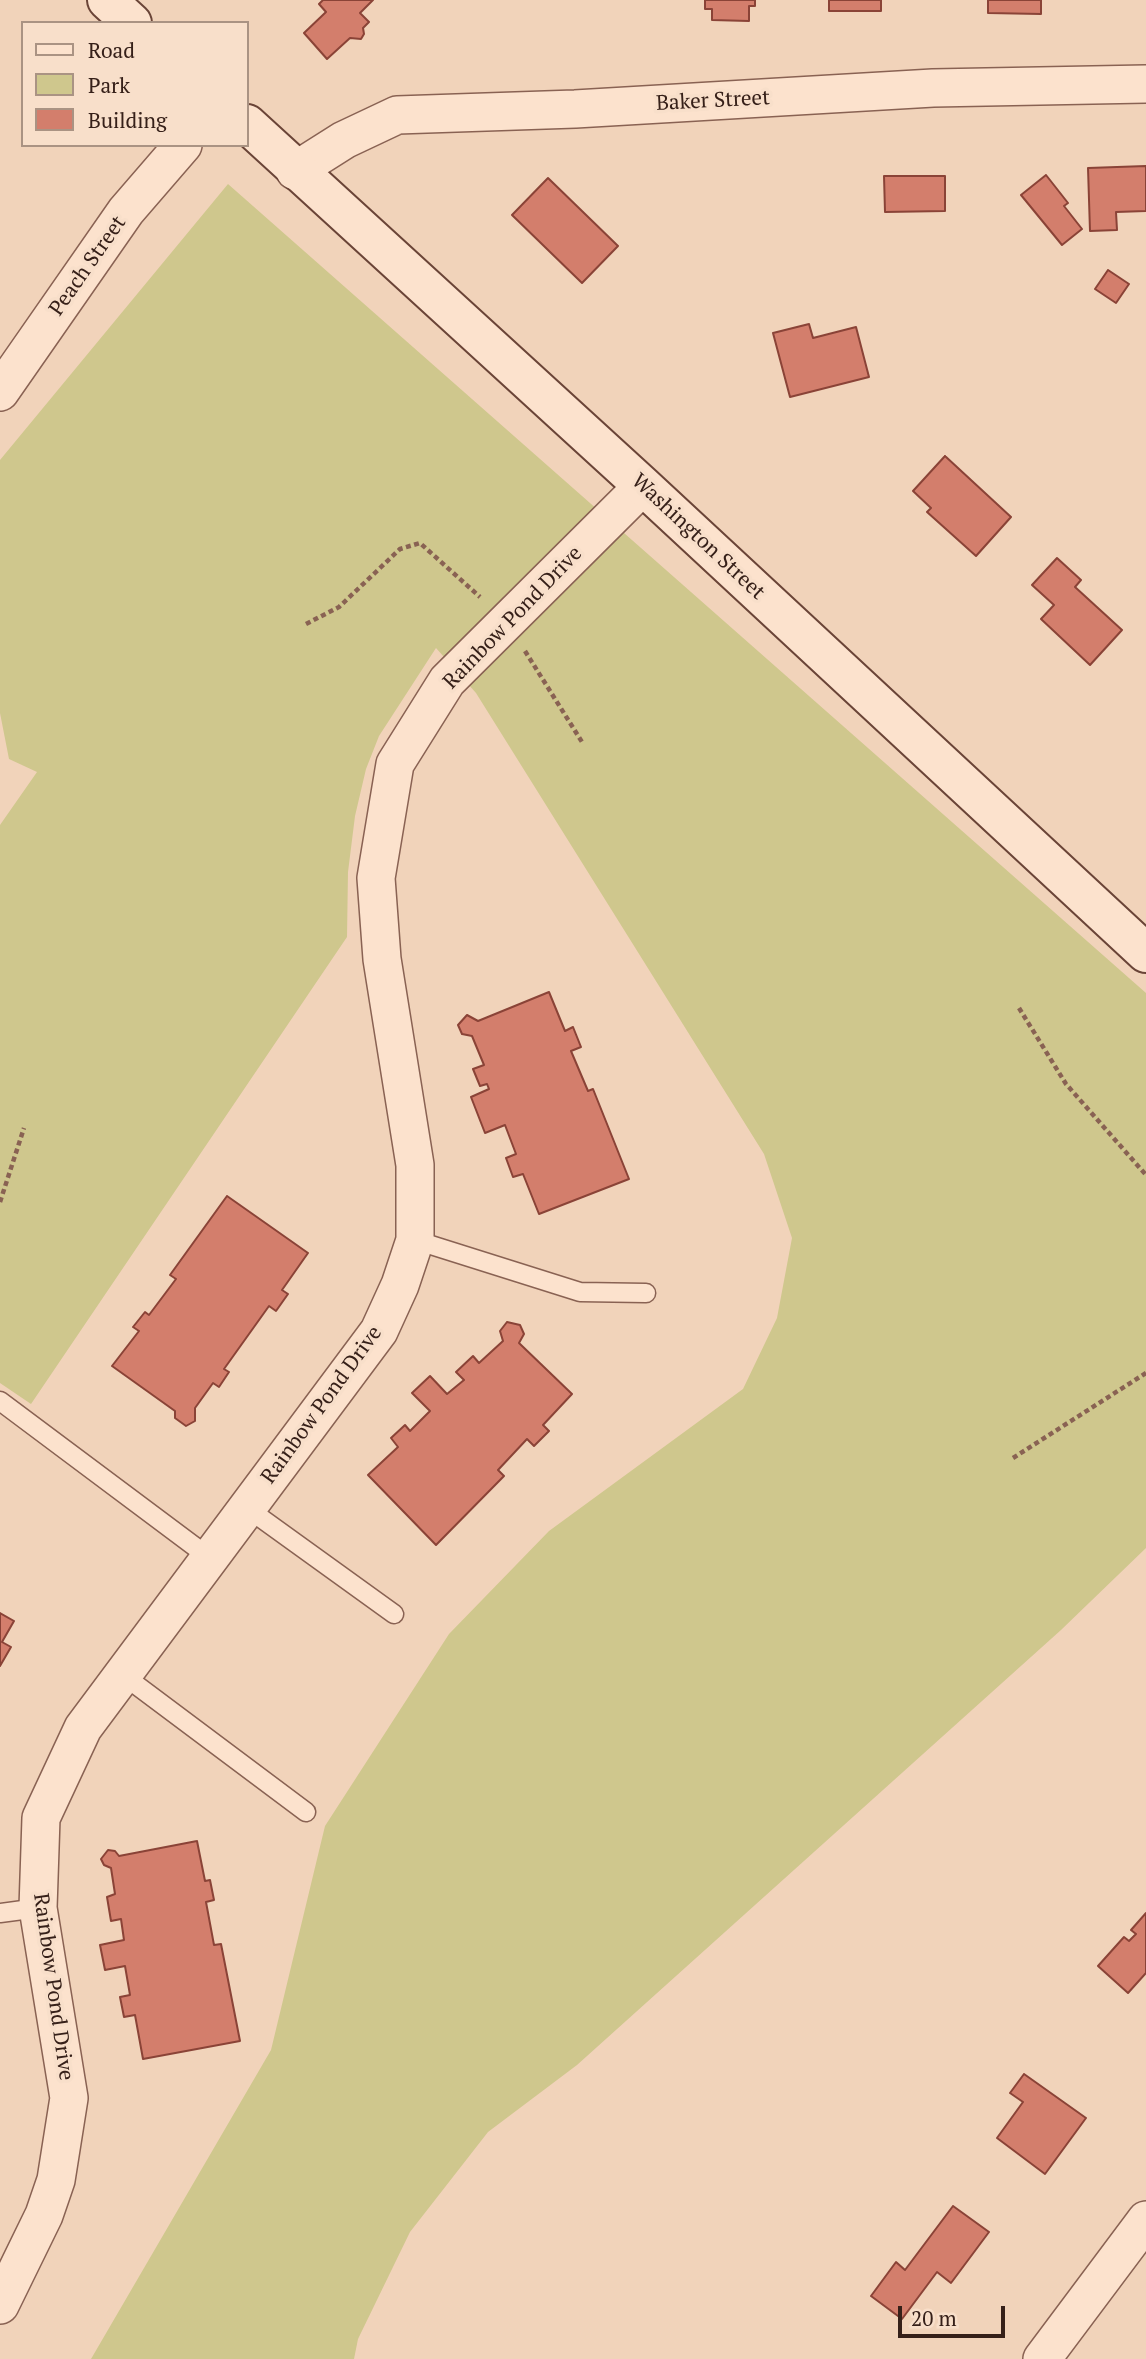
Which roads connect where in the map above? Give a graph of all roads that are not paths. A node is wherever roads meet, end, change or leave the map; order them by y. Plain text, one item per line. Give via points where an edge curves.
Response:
1 (107, 0) edge
2 (130, 21) edge
3 (1146, 84) edge
4 (248, 125) edge
5 (181, 147) edge
6 (295, 171) junction
7 (0, 392) edge
8 (643, 485) junction
9 (1146, 953) edge
10 (415, 1240) junction
11 (646, 1293) dead end
12 (0, 1401) edge
13 (247, 1508) junction
14 (210, 1558) junction
15 (394, 1614) dead end
16 (123, 1675) junction
17 (306, 1812) dead end
18 (38, 1908) junction
19 (0, 1913) edge
20 (1146, 2220) edge
21 (0, 2305) edge
22 (1042, 2359) edge

1 - 2 main road
3 - 6 street, Baker Street via 933,88 397,115 344,140
4 - 6 main road, Washington Street
5 - 7 street, Peach Street via 126,211
6 - 8 main road, Washington Street
8 - 9 main road, Washington Street
8 - 10 street, Rainbow Pond Drive via 447,681 395,764 376,878 382,959 415,1165
10 - 11 lane via 580,1292
10 - 13 street, Rainbow Pond Drive via 379,1331
12 - 14 lane
13 - 14 street, Rainbow Pond Drive
13 - 15 lane
14 - 16 street, Rainbow Pond Drive
16 - 17 lane
16 - 18 street, Rainbow Pond Drive via 83,1728 41,1818
18 - 19 lane
18 - 21 street, Rainbow Pond Drive via 69,2098 56,2180
20 - 22 street

